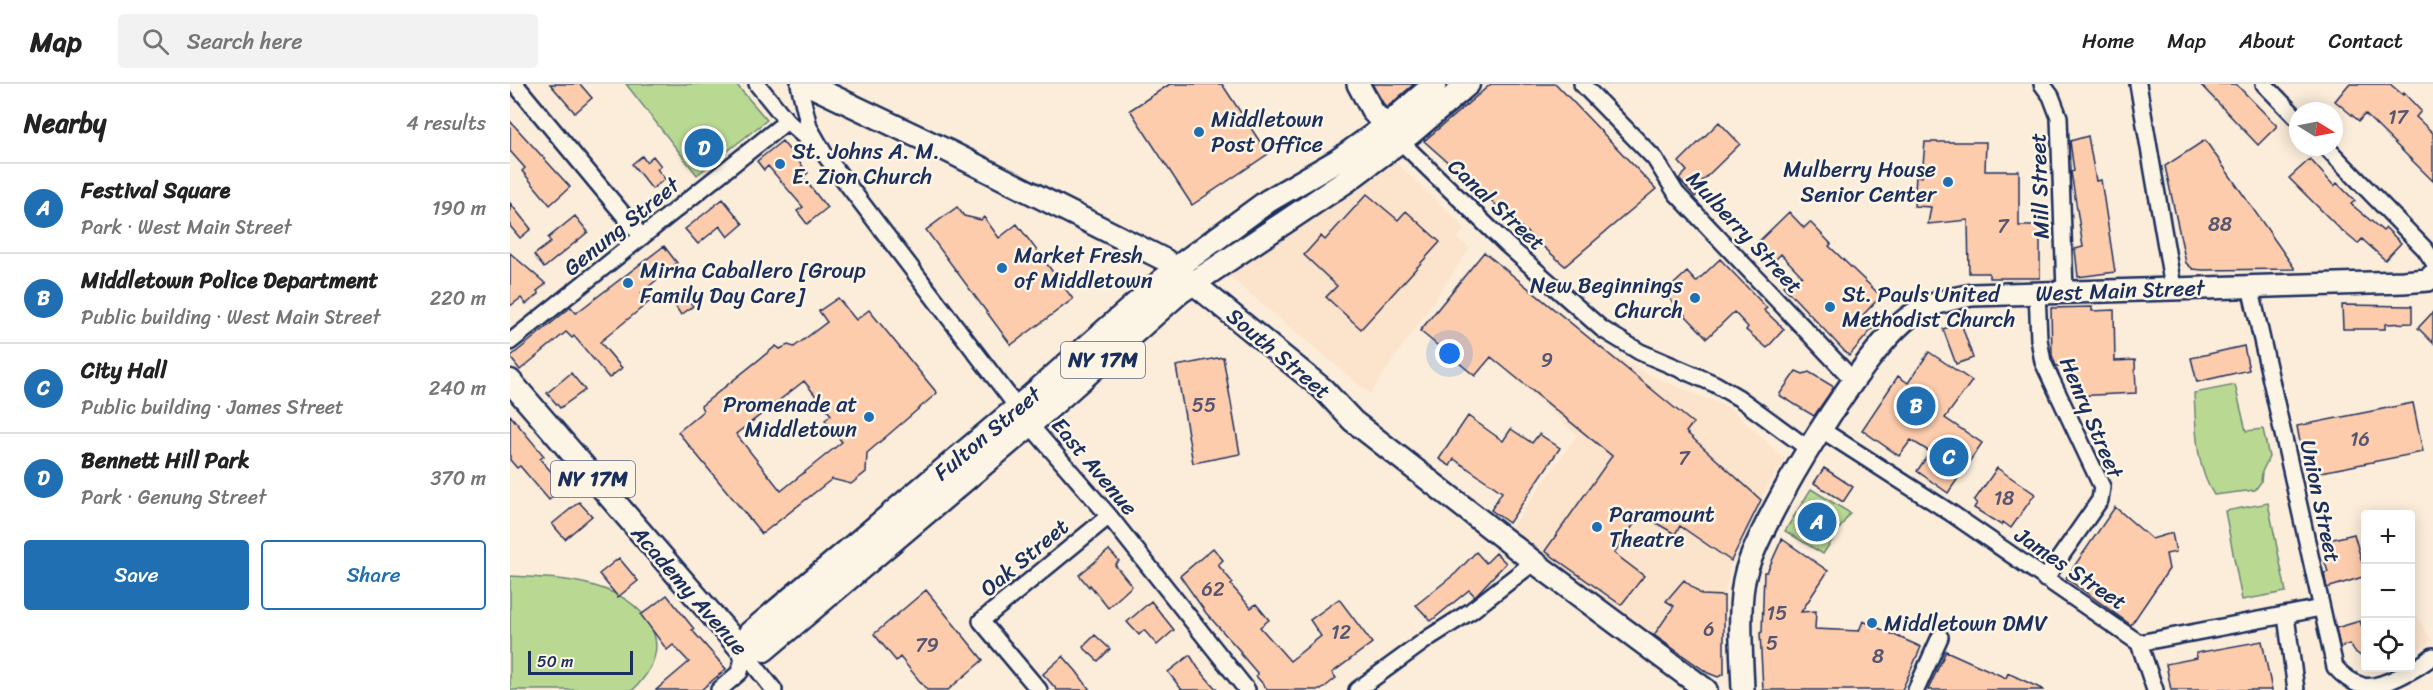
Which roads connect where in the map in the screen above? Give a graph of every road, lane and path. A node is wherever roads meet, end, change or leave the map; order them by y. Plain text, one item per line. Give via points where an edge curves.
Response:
1 (515, 84) edge
2 (757, 84) edge
3 (799, 84) edge
4 (807, 84) edge
5 (1358, 84) edge
6 (1435, 84) edge
7 (1468, 84) edge
8 (1582, 84) edge
9 (2042, 84) edge
10 (2138, 84) edge
11 (2264, 84) edge
12 (2289, 109) edge
13 (787, 121) junction
14 (1393, 134) junction
15 (825, 155) junction
16 (2335, 156) edge
17 (642, 237) junction
18 (2433, 261) edge
19 (2433, 275) edge
20 (1185, 276) junction
21 (2250, 286) junction
22 (2173, 287) junction
23 (2065, 291) junction
24 (2037, 292) junction
25 (510, 342) edge
26 (510, 381) edge
27 (1854, 381) junction
28 (1024, 416) junction
29 (1822, 430) junction
30 (1810, 450) junction
31 (1108, 516) junction
32 (1534, 562) junction
33 (2045, 579) junction
34 (2321, 608) junction
35 (2286, 616) junction
36 (1940, 637) dead end
37 (2139, 643) junction
38 (749, 649) junction
39 (2433, 656) edge
40 (719, 690) edge
41 (774, 690) edge
42 (1039, 690) edge
43 (1247, 690) edge
44 (1357, 690) edge
45 (1706, 690) edge
46 (1743, 690) edge
47 (1916, 690) edge
48 (2155, 690) edge
49 (2296, 690) edge

1 - 17 street
2 - 13 street, East Avenue
3 - 15 street, East Avenue via 809,127
4 - 20 street, South Street via 1165,260
5 - 14 street via 1373,112
6 - 14 main road, Fulton Street / NY 17M
7 - 14 main road, Fulton Street / NY 17M
8 - 27 street, Mulberry Street via 1655,159 1677,193
9 - 23 street, Mill Street via 2059,117
10 - 22 street
11 - 12 street
13 - 15 street, East Avenue
13 - 17 street, Genung Street
14 - 20 main road, Fulton Street / NY 17M via 1268,201
14 - 30 street, Canal Street via 1507,245 1602,329 1640,352 1715,384
15 - 28 street, East Avenue
16 - 18 street
17 - 25 street, Genung Street
19 - 21 street, West Main Street via 2427,280 2403,282
20 - 28 main road, Fulton Street / NY 17M
20 - 32 street, South Street via 1323,389 1353,421
21 - 22 street, West Main Street
21 - 34 street, Union Street
22 - 23 street, West Main Street
23 - 24 street, West Main Street
24 - 27 street, West Main Street via 1972,295 1932,304 1896,329
24 - 33 street, Henry Street via 2043,362 2102,487 2100,500
26 - 38 main road, Academy Avenue / NY 17M
27 - 29 street, West Main Street
28 - 31 street, East Avenue
28 - 38 main road, Fulton Street / NY 17M via 750,633
29 - 30 street, West Main Street
29 - 33 street, James Street via 1952,513
30 - 46 street, West Main Street via 1781,498 1746,572 1742,594
31 - 42 street, Oak Street via 981,621
31 - 43 street, East Avenue
32 - 44 street
32 - 45 street, South Street
33 - 37 street, James Street
34 - 35 street
34 - 39 street, Union Street via 2335,667 2341,675 2364,686 2387,682
35 - 37 street
35 - 49 street
36 - 47 street
37 - 48 street
38 - 40 street via 740,672
38 - 41 street, Academy Avenue

